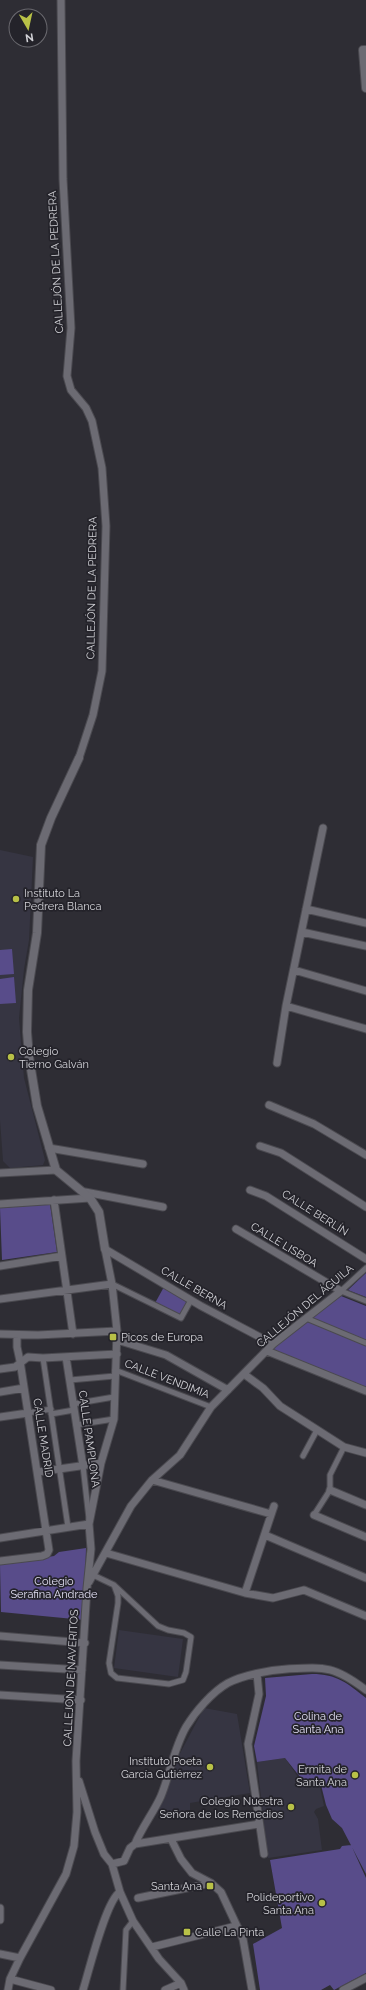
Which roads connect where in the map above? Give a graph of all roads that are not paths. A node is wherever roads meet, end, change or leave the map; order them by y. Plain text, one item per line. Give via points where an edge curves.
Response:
1 (61, 0) edge
2 (366, 50) edge
3 (366, 88) edge
4 (79, 758) joint
5 (323, 828) dead end
6 (306, 909) junction
7 (366, 923) edge
8 (302, 932) junction
9 (366, 946) edge
10 (294, 970) junction
11 (366, 991) edge
12 (286, 1006) junction
13 (366, 1029) edge
14 (277, 1063) dead end
15 (269, 1105) dead end
16 (260, 1146) dead end
17 (50, 1148) junction
18 (366, 1155) edge
19 (143, 1164) dead end
20 (56, 1170) junction
21 (0, 1173) edge
22 (250, 1190) dead end
23 (82, 1192) junction
24 (90, 1198) junction
25 (54, 1200) junction
26 (0, 1204) edge
27 (163, 1207) dead end
28 (366, 1207) edge
29 (236, 1229) dead end
30 (105, 1249) junction
31 (62, 1256) junction
32 (366, 1259) edge
33 (0, 1266) edge
34 (366, 1268) edge
35 (112, 1284) junction
36 (68, 1291) junction
37 (341, 1291) junction
38 (0, 1299) edge
39 (191, 1300) junction
40 (366, 1301) edge
41 (306, 1318) junction
42 (117, 1331) junction
43 (0, 1334) edge
44 (73, 1334) junction
45 (17, 1335) junction
46 (117, 1340) junction
47 (366, 1343) edge
48 (273, 1344) junction
49 (267, 1351) junction
50 (117, 1354) junction
51 (66, 1357) junction
52 (43, 1358) junction
53 (20, 1361) junction
54 (0, 1369) edge
55 (115, 1373) junction
56 (244, 1374) junction
57 (70, 1380) junction
58 (24, 1388) junction
59 (228, 1390) junction
60 (366, 1391) edge
61 (0, 1392) edge
62 (114, 1397) junction
63 (74, 1407) junction
64 (211, 1407) junction
65 (51, 1411) junction
66 (28, 1413) junction
67 (0, 1417) edge
68 (114, 1419) junction
69 (76, 1425) junction
70 (317, 1430) junction
71 (344, 1447) junction
72 (366, 1453) edge
73 (303, 1456) dead end
74 (101, 1463) junction
75 (83, 1466) junction
76 (60, 1469) junction
77 (38, 1472) junction
78 (152, 1480) junction
79 (330, 1490) junction
80 (366, 1505) edge
81 (274, 1506) dead end
82 (271, 1514) junction
83 (314, 1515) joint
84 (89, 1524) junction
85 (68, 1527) junction
86 (47, 1531) junction
87 (265, 1535) junction
88 (366, 1537) edge
89 (0, 1538) edge
90 (106, 1553) junction
91 (0, 1560) edge
92 (93, 1575) junction
93 (366, 1578) edge
94 (114, 1585) junction
95 (86, 1588) junction
96 (245, 1594) junction
97 (366, 1616) edge
98 (0, 1636) edge
99 (85, 1643) junction
100 (0, 1665) edge
101 (82, 1670) junction
102 (257, 1674) junction
103 (366, 1690) edge
104 (0, 1695) edge
105 (81, 1700) junction
106 (76, 1769) junction
107 (260, 1824) junction
108 (171, 1839) junction
109 (135, 1844) junction
110 (264, 1854) dead end
111 (112, 1864) junction
112 (211, 1883) junction
113 (120, 1892) junction
114 (138, 1898) dead end
115 (0, 1908) edge
116 (0, 1920) edge
117 (133, 1921) junction
118 (236, 1926) junction
119 (152, 1947) junction
120 (0, 1954) edge
121 (20, 1958) junction
122 (366, 1978) edge
123 (10, 1979) junction
124 (183, 1987) edge
125 (8, 1990) edge
126 (51, 1990) edge
127 (83, 1990) edge
128 (123, 1990) edge
129 (165, 1990) edge
130 (252, 1990) edge
131 (343, 1990) edge

1 - 4 street, CALLEJÓN DE LA PEDRERA via 63,179 71,328 67,376 71,390 86,408 92,421 102,468 106,526 102,670 95,709
2 - 3 street via 363,50
4 - 17 street, CALLEJÓN DE LA PEDRERA via 50,818 41,845 37,933 26,1012 29,1057 37,1106
5 - 6 street
6 - 7 street
6 - 8 street
8 - 9 street
8 - 10 street
10 - 11 street
10 - 12 street
12 - 13 street
12 - 14 street
15 - 18 street via 314,1124
16 - 28 street via 281,1153
17 - 19 street
17 - 20 street, CALLEJÓN DE LA PEDRERA
20 - 21 street
20 - 23 street
22 - 32 street, CALLE BERLÍN via 266,1196
23 - 24 street
23 - 27 street
24 - 25 street
24 - 30 street via 99,1212
25 - 26 street
25 - 31 street
29 - 37 street, CALLE LISBOA
30 - 35 street, CALLEJON DE NAVERITOS
30 - 39 street, CALLE BERNA
31 - 33 street
31 - 36 street
34 - 37 street, CALLEJÓN DEL ÁGUILA
35 - 36 street
35 - 39 street via 181,1318
35 - 42 street, CALLEJON DE NAVERITOS
36 - 38 street
36 - 44 street
37 - 40 street
37 - 41 street, CALLEJÓN DEL ÁGUILA
39 - 48 street, CALLE BERNA
41 - 47 street
41 - 48 street, CALLEJÓN DEL ÁGUILA
42 - 44 street
42 - 46 street, CALLEJON DE NAVERITOS
43 - 45 street
44 - 45 street
45 - 53 street, CALLE MADRID
46 - 50 street, CALLEJON DE NAVERITOS
46 - 59 street via 166,1355
48 - 49 street, CALLEJÓN DEL ÁGUILA
49 - 56 street, CALLEJÓN DEL ÁGUILA
49 - 60 street
50 - 51 street
50 - 55 street, CALLEJON DE NAVERITOS
51 - 52 street
51 - 57 street, CALLE PAMPLONA
52 - 53 street via 28,1357
52 - 65 street
53 - 54 street via 15,1367
53 - 58 street, CALLE MADRID
55 - 57 street
55 - 62 street, CALLEJON DE NAVERITOS
55 - 64 street, CALLE VENDIMIA
56 - 59 street, CALLEJÓN DEL ÁGUILA
56 - 70 street via 263,1388 280,1406
57 - 63 street, CALLE PAMPLONA
58 - 61 street
58 - 66 street, CALLE MADRID
59 - 64 street, CALLEJÓN DEL ÁGUILA
62 - 63 street
62 - 68 street, CALLEJON DE NAVERITOS
63 - 65 street
63 - 69 street, CALLE PAMPLONA
64 - 78 street, CALLEJÓN DEL ÁGUILA via 180,1455
65 - 66 street
65 - 76 street
66 - 67 street
66 - 77 street, CALLE MADRID
68 - 69 street
68 - 74 street, CALLEJON DE NAVERITOS
69 - 75 street, CALLE PAMPLONA
70 - 71 street
70 - 73 street
71 - 72 street
71 - 79 street via 330,1476
74 - 75 street
74 - 84 street, CALLEJON DE NAVERITOS
75 - 76 street
75 - 84 street, CALLE PAMPLONA
76 - 77 street
76 - 85 street
77 - 86 street, CALLE MADRID
78 - 82 street
78 - 90 street, CALLEJÓN DEL ÁGUILA via 120,1522
79 - 80 street
79 - 83 street
81 - 82 street
82 - 87 street
83 - 88 street
84 - 85 street
84 - 95 street, CALLEJON DE NAVERITOS via 91,1550
85 - 86 street
86 - 89 street
86 - 91 street, CALLE MADRID via 47,1554
87 - 93 street
87 - 96 street
90 - 92 street, CALLEJÓN DEL ÁGUILA
90 - 96 street
92 - 94 street
92 - 95 street, CALLEJÓN DEL ÁGUILA
94 - 94 street via 158,1626 190,1637 183,1680 170,1684 117,1678 111,1673 109,1663 118,1603
95 - 99 street, CALLEJON DE NAVERITOS
96 - 97 street via 273,1598 304,1590
98 - 99 street
99 - 101 street, CALLEJON DE NAVERITOS
100 - 101 street
101 - 105 street, CALLEJON DE NAVERITOS
102 - 103 street via 279,1669 320,1667 345,1675
102 - 107 street via 259,1694 248,1744
102 - 109 street via 228,1684 202,1705 186,1728 160,1797
104 - 105 street
105 - 106 street, CALLEJON DE NAVERITOS
106 - 111 street via 93,1826 104,1854
106 - 121 street via 77,1812 71,1860 66,1874
107 - 108 street
107 - 110 street
108 - 109 street
108 - 112 street via 181,1859 192,1873
109 - 111 street via 130,1848 124,1861
111 - 113 street
112 - 114 street
112 - 118 street via 221,1892
113 - 117 street
113 - 127 street via 114,1897 103,1924
115 - 116 street
117 - 119 street
117 - 128 street via 126,1930
118 - 119 street
118 - 130 street via 243,1939
119 - 124 street
120 - 121 street
121 - 123 street
122 - 131 street
123 - 125 street
123 - 126 street
124 - 129 street

